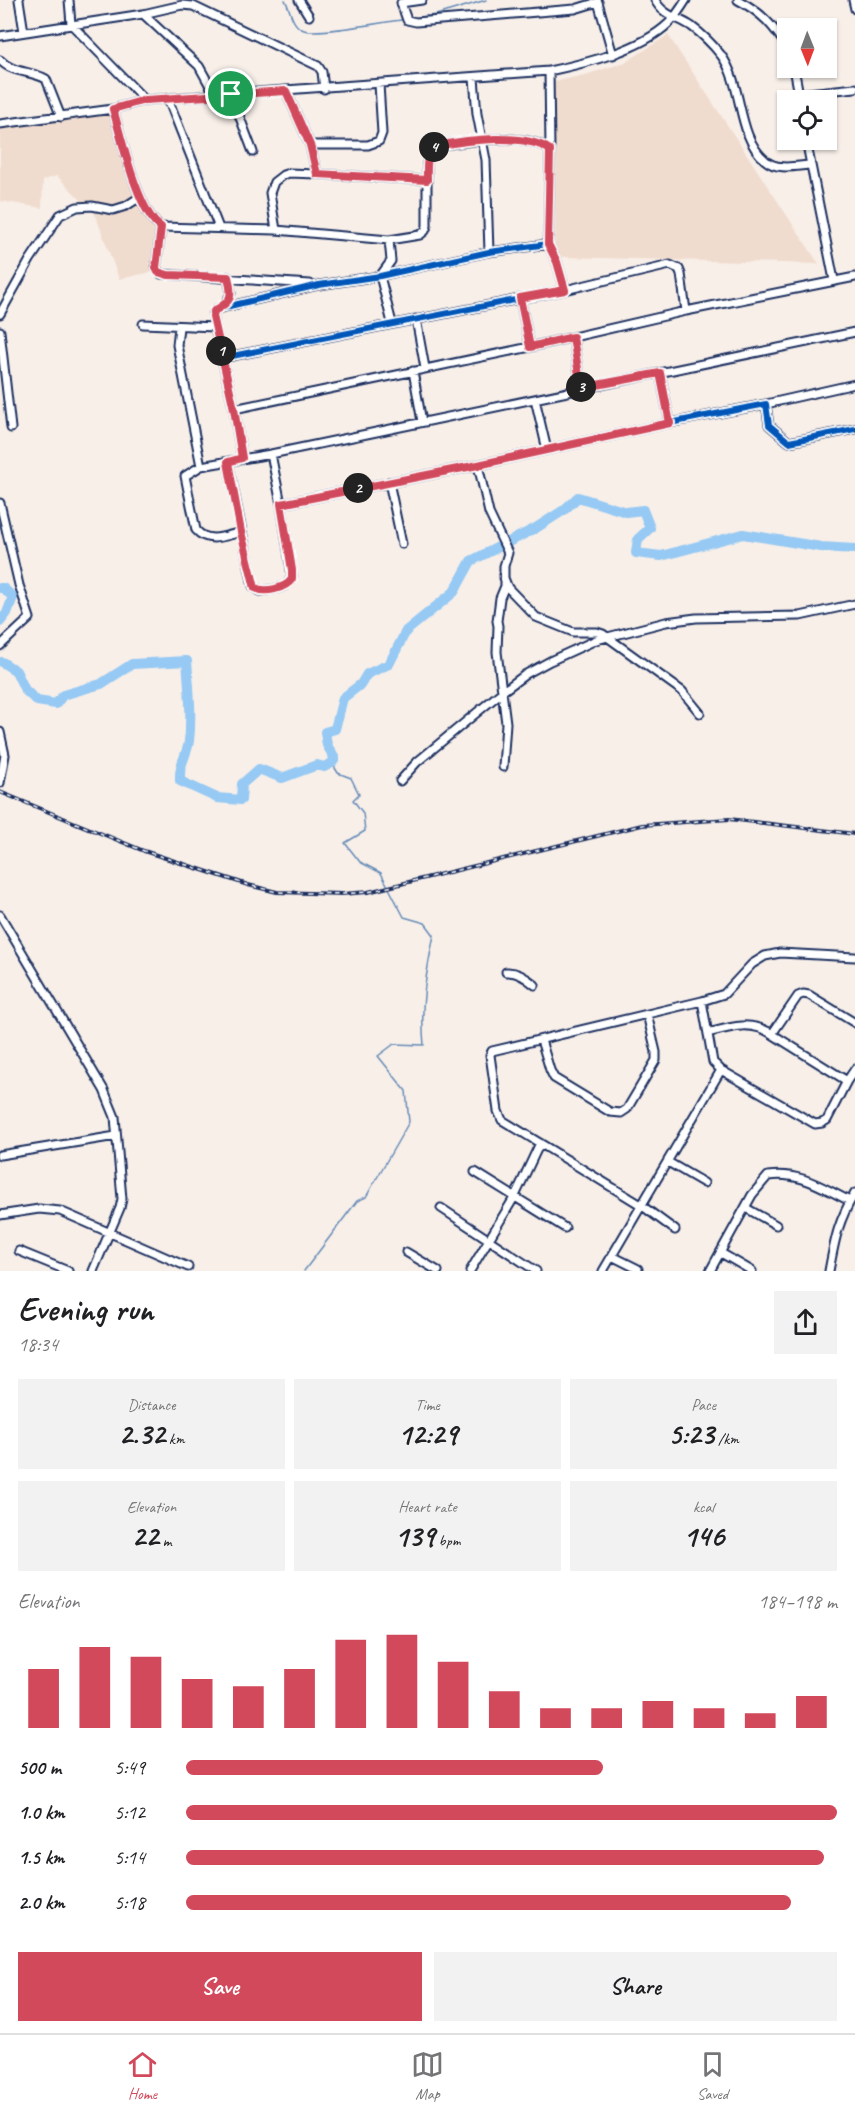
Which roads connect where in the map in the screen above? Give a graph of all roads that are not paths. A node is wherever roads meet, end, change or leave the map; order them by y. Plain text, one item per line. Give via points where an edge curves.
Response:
1 (19, 0) edge
2 (69, 0) edge
3 (299, 0) edge
4 (422, 0) edge
5 (655, 0) edge
6 (686, 0) edge
7 (738, 0) edge
8 (853, 0) edge
9 (597, 1) edge
10 (855, 9) edge
11 (143, 14) junction
12 (309, 16) dead end
13 (675, 16) junction
14 (71, 24) junction
15 (777, 31) edge
16 (24, 32) junction
17 (0, 36) edge
18 (613, 55) junction
19 (0, 60) edge
20 (549, 71) junction
21 (474, 78) junction
22 (379, 84) junction
23 (855, 88) edge
24 (324, 89) junction
25 (286, 91) junction
26 (837, 91) edge
27 (215, 94) junction
28 (231, 94) junction
29 (168, 99) junction
30 (145, 100) junction
31 (113, 109) junction
32 (61, 117) junction
33 (0, 124) edge
34 (483, 140) junction
35 (310, 145) junction
36 (550, 150) junction
37 (808, 150) edge
38 (253, 152) dead end
39 (810, 165) junction
40 (317, 174) junction
41 (427, 180) junction
42 (140, 197) junction
43 (161, 227) junction
44 (219, 228) junction
45 (276, 230) junction
46 (389, 240) junction
47 (548, 244) junction
48 (489, 252) junction
49 (380, 276) junction
50 (228, 277) junction
51 (855, 277) edge
52 (834, 280) junction
53 (319, 285) junction
54 (565, 290) junction
55 (520, 298) junction
56 (225, 306) junction
57 (686, 311) junction
58 (0, 314) edge
59 (416, 319) junction
60 (392, 323) junction
61 (143, 324) dead end
62 (179, 327) junction
63 (214, 327) junction
64 (0, 331) edge
65 (855, 333) edge
66 (573, 337) junction
67 (530, 347) junction
68 (222, 358) junction
69 (425, 368) junction
70 (413, 371) junction
71 (660, 373) junction
72 (855, 384) edge
73 (581, 388) junction
74 (535, 399) junction
75 (766, 404) junction
76 (234, 409) junction
77 (422, 422) junction
78 (670, 423) junction
79 (11, 428) dead end
80 (855, 429) edge
81 (547, 450) junction
82 (271, 454) junction
83 (242, 458) junction
84 (228, 462) junction
85 (478, 465) junction
86 (201, 466) junction
87 (389, 482) junction
88 (0, 502) edge
89 (281, 504) junction
90 (241, 532) junction
91 (402, 544) dead end
92 (504, 578) junction
93 (855, 604) edge
94 (606, 637) junction
95 (0, 646) edge
96 (502, 691) junction
97 (700, 713) dead end
98 (0, 732) edge
99 (503, 767) dead end
100 (400, 781) dead end
101 (0, 783) edge
102 (0, 915) edge
103 (855, 957) edge
104 (506, 972) dead end
105 (535, 985) dead end
106 (702, 1002) junction
107 (647, 1014) junction
108 (855, 1023) edge
109 (708, 1034) junction
110 (772, 1034) junction
111 (541, 1040) junction
112 (855, 1069) edge
113 (721, 1070) junction
114 (847, 1081) junction
115 (116, 1136) junction
116 (540, 1143) junction
117 (0, 1155) edge
118 (668, 1162) junction
119 (475, 1172) dead end
120 (704, 1183) dead end
121 (855, 1193) edge
122 (515, 1196) junction
123 (850, 1201) junction
124 (641, 1205) junction
125 (441, 1208) dead end
126 (746, 1208) junction
127 (0, 1215) edge
128 (776, 1225) dead end
129 (565, 1228) dead end
130 (675, 1230) dead end
131 (110, 1231) junction
132 (489, 1239) junction
133 (19, 1251) dead end
134 (406, 1252) dead end
135 (721, 1253) junction
136 (612, 1256) junction
137 (188, 1267) dead end
138 (638, 1269) dead end
139 (68, 1271) edge
140 (93, 1271) edge
141 (438, 1271) edge
142 (470, 1271) edge
143 (536, 1271) edge
144 (603, 1271) edge
145 (710, 1271) edge
146 (752, 1271) edge
147 (829, 1271) edge

1 - 16 street
2 - 14 street
3 - 12 street
4 - 9 street via 401,3 410,22 575,9
5 - 13 street via 663,12
6 - 13 street
7 - 15 street via 766,18
8 - 10 street
9 - 18 street
11 - 14 street
11 - 24 street via 182,5 202,9 318,66
11 - 27 street via 199,66
13 - 18 street via 659,30
13 - 39 street via 722,57 759,155 768,163 785,167
14 - 16 street
14 - 30 street
16 - 17 street
18 - 20 street
19 - 32 street via 17,71 46,79
20 - 21 street
20 - 36 street
21 - 22 street
21 - 34 street
22 - 24 street
22 - 35 street via 379,141 368,145
23 - 26 street
24 - 25 street
25 - 28 street
25 - 35 street
27 - 28 street
27 - 29 street
28 - 38 street
29 - 30 street
29 - 44 street
30 - 31 street
31 - 32 street
31 - 42 street
32 - 33 street
34 - 36 street via 538,143
34 - 41 street via 434,147 427,163
34 - 48 street
35 - 40 street
36 - 47 street
37 - 39 street
39 - 52 street
40 - 41 street
40 - 45 street via 289,173 274,182 270,200
41 - 46 street via 425,231
42 - 43 street via 149,216
42 - 58 street via 113,210 77,207 60,215
43 - 44 street
43 - 50 street via 158,272
44 - 45 street
45 - 46 street
46 - 49 street via 391,261
47 - 48 street
47 - 54 street
48 - 49 street
49 - 53 street
49 - 60 street
50 - 53 street
50 - 56 street via 231,293
51 - 52 street
52 - 57 street
53 - 56 street
54 - 55 street
54 - 57 street via 670,265 681,274
55 - 59 street
55 - 67 street
56 - 63 street via 214,311
57 - 66 street
59 - 60 street
59 - 69 street
60 - 68 street
61 - 62 street
62 - 63 street
62 - 86 street via 177,345
63 - 68 street
64 - 79 street
65 - 71 street
66 - 67 street
66 - 73 street
67 - 69 street
68 - 76 street
69 - 70 street
70 - 76 street
70 - 77 street
71 - 73 street
71 - 78 street
72 - 75 street
73 - 74 street
74 - 77 street
74 - 81 street
75 - 78 street
75 - 80 street via 770,425 789,442
76 - 83 street
77 - 82 street
78 - 81 street
81 - 85 street
82 - 83 street
82 - 89 street
83 - 84 street
84 - 86 street
84 - 90 street
85 - 87 street
85 - 92 street via 489,513 508,553
86 - 90 street via 185,476 196,530 204,538
87 - 89 street
87 - 91 street
88 - 95 street via 30,618
89 - 90 street via 292,570 288,585 255,588
92 - 94 street via 511,593 536,617 573,632 597,632
92 - 96 street via 496,621
93 - 94 street via 800,616 696,618
94 - 96 street via 550,661
94 - 97 street via 682,691
96 - 99 street via 506,723
96 - 100 street
98 - 101 street via 5,755
102 - 115 street via 104,1090 115,1117
103 - 106 street via 780,953 765,956 724,994
104 - 105 street via 521,975
106 - 107 street
106 - 109 street
107 - 111 street
107 - 111 street via 656,1060 621,1113 610,1112 554,1078
108 - 110 street via 803,994
109 - 110 street via 747,1025 762,1027
109 - 113 street via 713,1062
110 - 114 street
111 - 116 street via 492,1051 489,1059 502,1120
112 - 114 street
113 - 114 street via 815,1124 827,1119
113 - 118 street
115 - 117 street
115 - 131 street via 122,1199
116 - 122 street
116 - 124 street
118 - 120 street
118 - 124 street
119 - 122 street
121 - 123 street
122 - 129 street
122 - 132 street
123 - 126 street via 784,1173 768,1176
123 - 147 street via 837,1227
124 - 130 street
124 - 136 street
125 - 132 street
126 - 128 street
126 - 135 street
127 - 131 street via 50,1208
131 - 137 street
131 - 140 street
132 - 142 street
132 - 143 street
133 - 139 street
134 - 141 street
135 - 145 street
135 - 146 street
136 - 138 street
136 - 144 street

